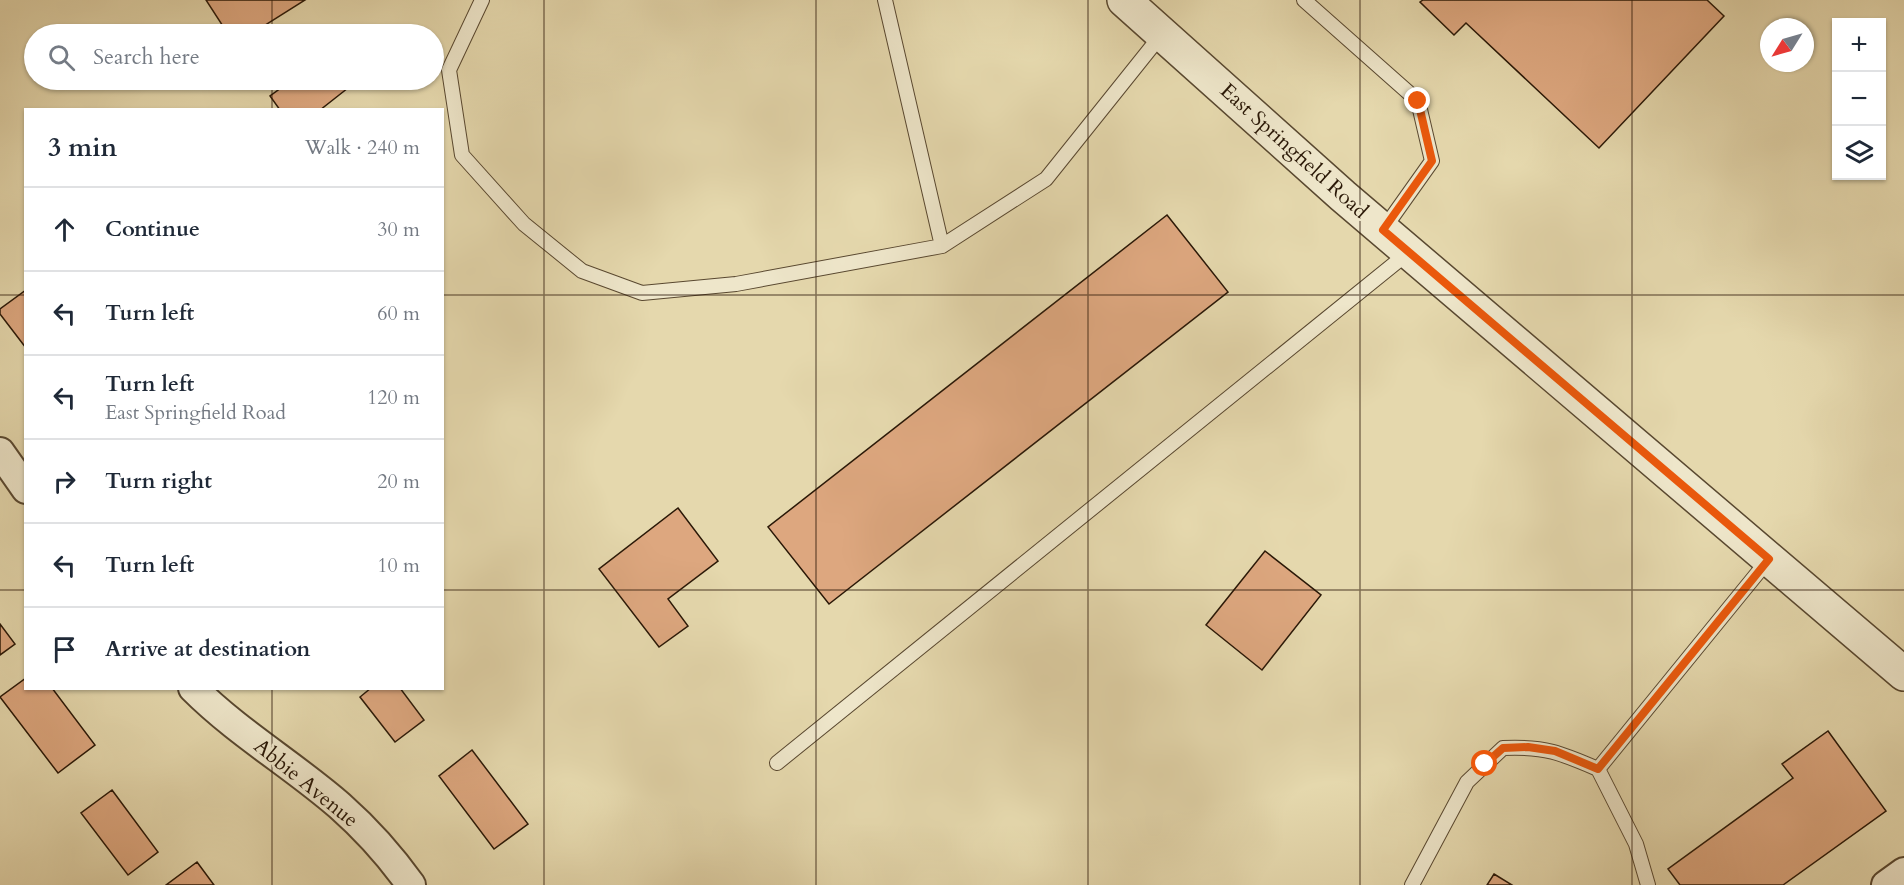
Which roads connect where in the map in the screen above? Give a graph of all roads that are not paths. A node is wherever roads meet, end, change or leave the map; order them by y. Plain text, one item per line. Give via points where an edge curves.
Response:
1 (482, 0) edge
2 (885, 0) edge
3 (1124, 0) edge
4 (1304, 0) edge
5 (1162, 34) junction
6 (1383, 230) junction
7 (942, 246) junction
8 (1409, 252) junction
9 (0, 452) edge
10 (24, 486) edge
11 (1769, 559) junction
12 (1904, 674) edge
13 (195, 690) edge
14 (777, 763) dead end
15 (1598, 769) junction
16 (1904, 872) edge
17 (411, 885) edge
18 (1412, 885) edge
19 (1648, 885) edge
20 (1886, 885) edge

1 - 7 lane via 449,70 462,155 524,224 582,271 642,293 736,284
2 - 7 lane
3 - 5 street, East Springfield Road
4 - 6 lane via 1418,101 1432,161
5 - 6 street, East Springfield Road
5 - 7 lane via 1046,179
6 - 8 street, East Springfield Road
8 - 11 street, East Springfield Road
8 - 14 lane
9 - 10 street
11 - 12 street, East Springfield Road
11 - 15 lane
13 - 17 street, Abbie Avenue via 215,710 341,807
15 - 18 lane via 1555,751 1503,748 1467,782
15 - 19 lane via 1636,844
16 - 20 street

